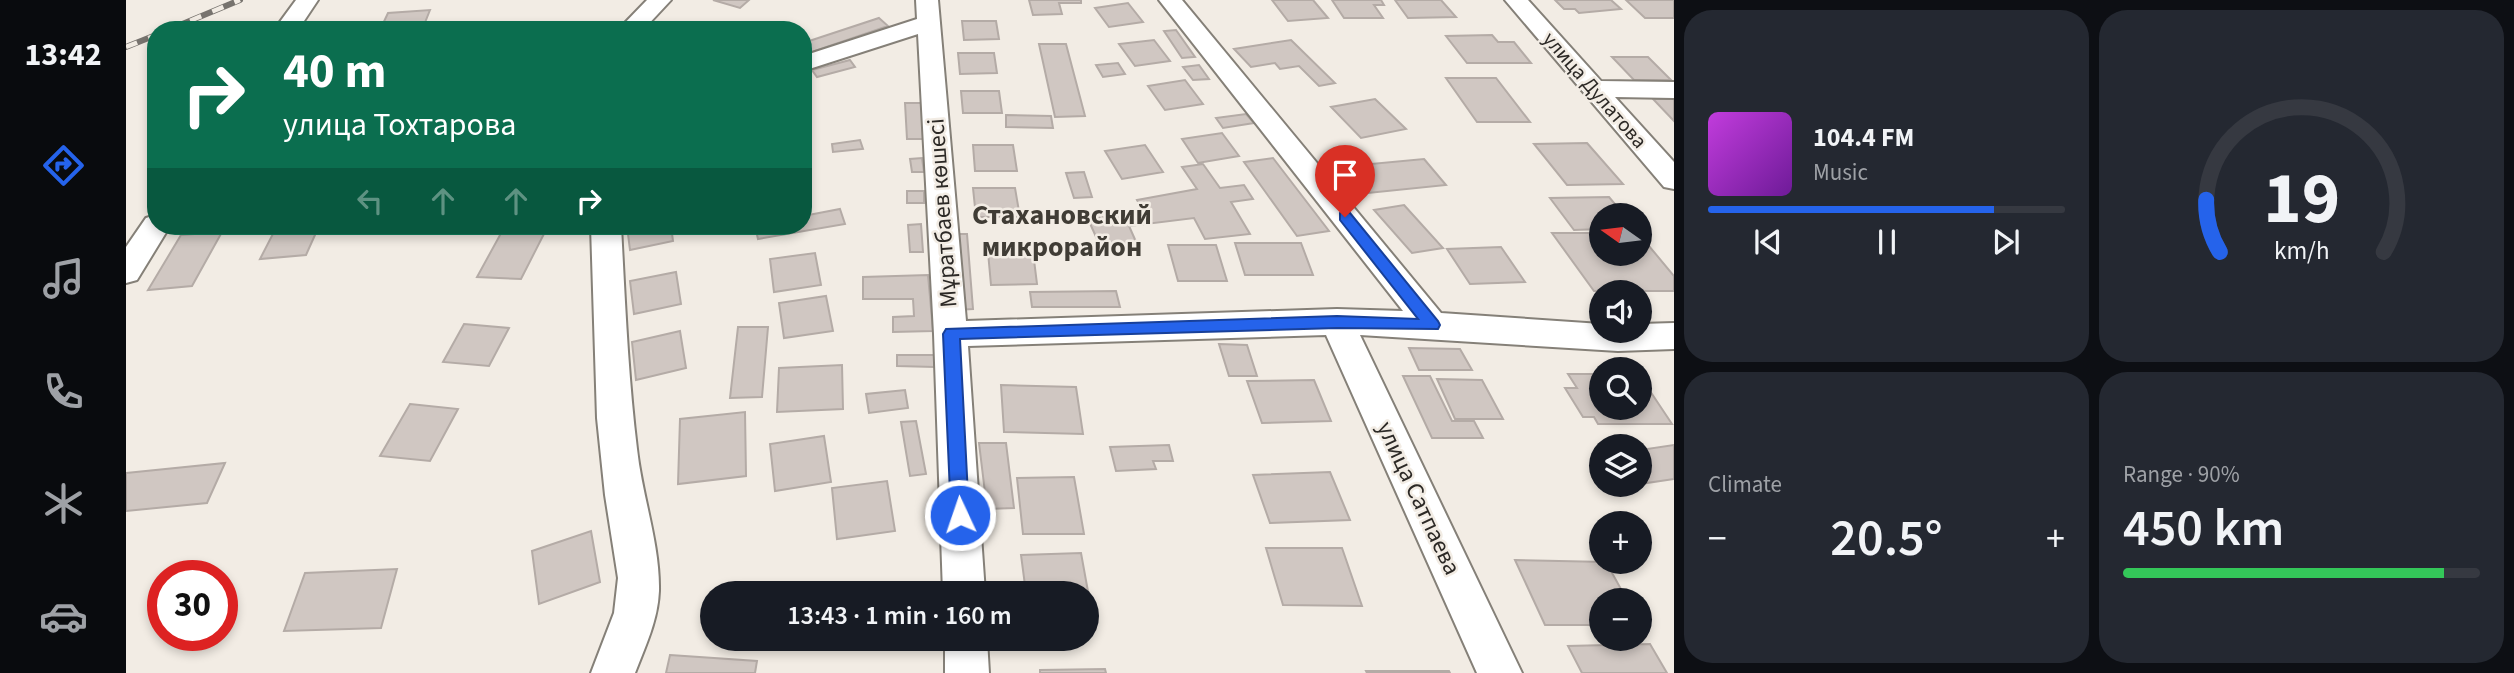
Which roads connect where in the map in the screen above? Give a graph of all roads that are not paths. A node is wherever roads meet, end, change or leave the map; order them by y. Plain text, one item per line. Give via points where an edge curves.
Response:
1 (307, 0) edge
2 (660, 0) edge
3 (1170, 0) edge
4 (1516, 0) edge
5 (928, 11) edge
6 (292, 21) edge
7 (639, 21) edge
8 (812, 60) edge
9 (1595, 89) junction
10 (1674, 90) edge
11 (1674, 180) edge
12 (150, 235) edge
13 (606, 235) edge
14 (126, 272) edge
15 (1337, 322) junction
16 (1432, 325) junction
17 (951, 334) junction
18 (1674, 336) edge
19 (963, 581) edge
20 (966, 651) edge
21 (613, 673) edge
22 (967, 673) edge
23 (1500, 673) edge

1 - 6 street
2 - 7 street
3 - 16 street
4 - 9 street, улица Дулатова
5 - 8 street
5 - 17 street, Мұратбаев көшесі
9 - 10 street
9 - 11 street, улица Дулатова
12 - 14 street
13 - 21 street via 622,482 638,593
15 - 16 street
15 - 17 street
15 - 23 street, улица Сатпаева
16 - 18 street via 1528,334
17 - 19 street, Мұратбаев көшесі
20 - 22 street

